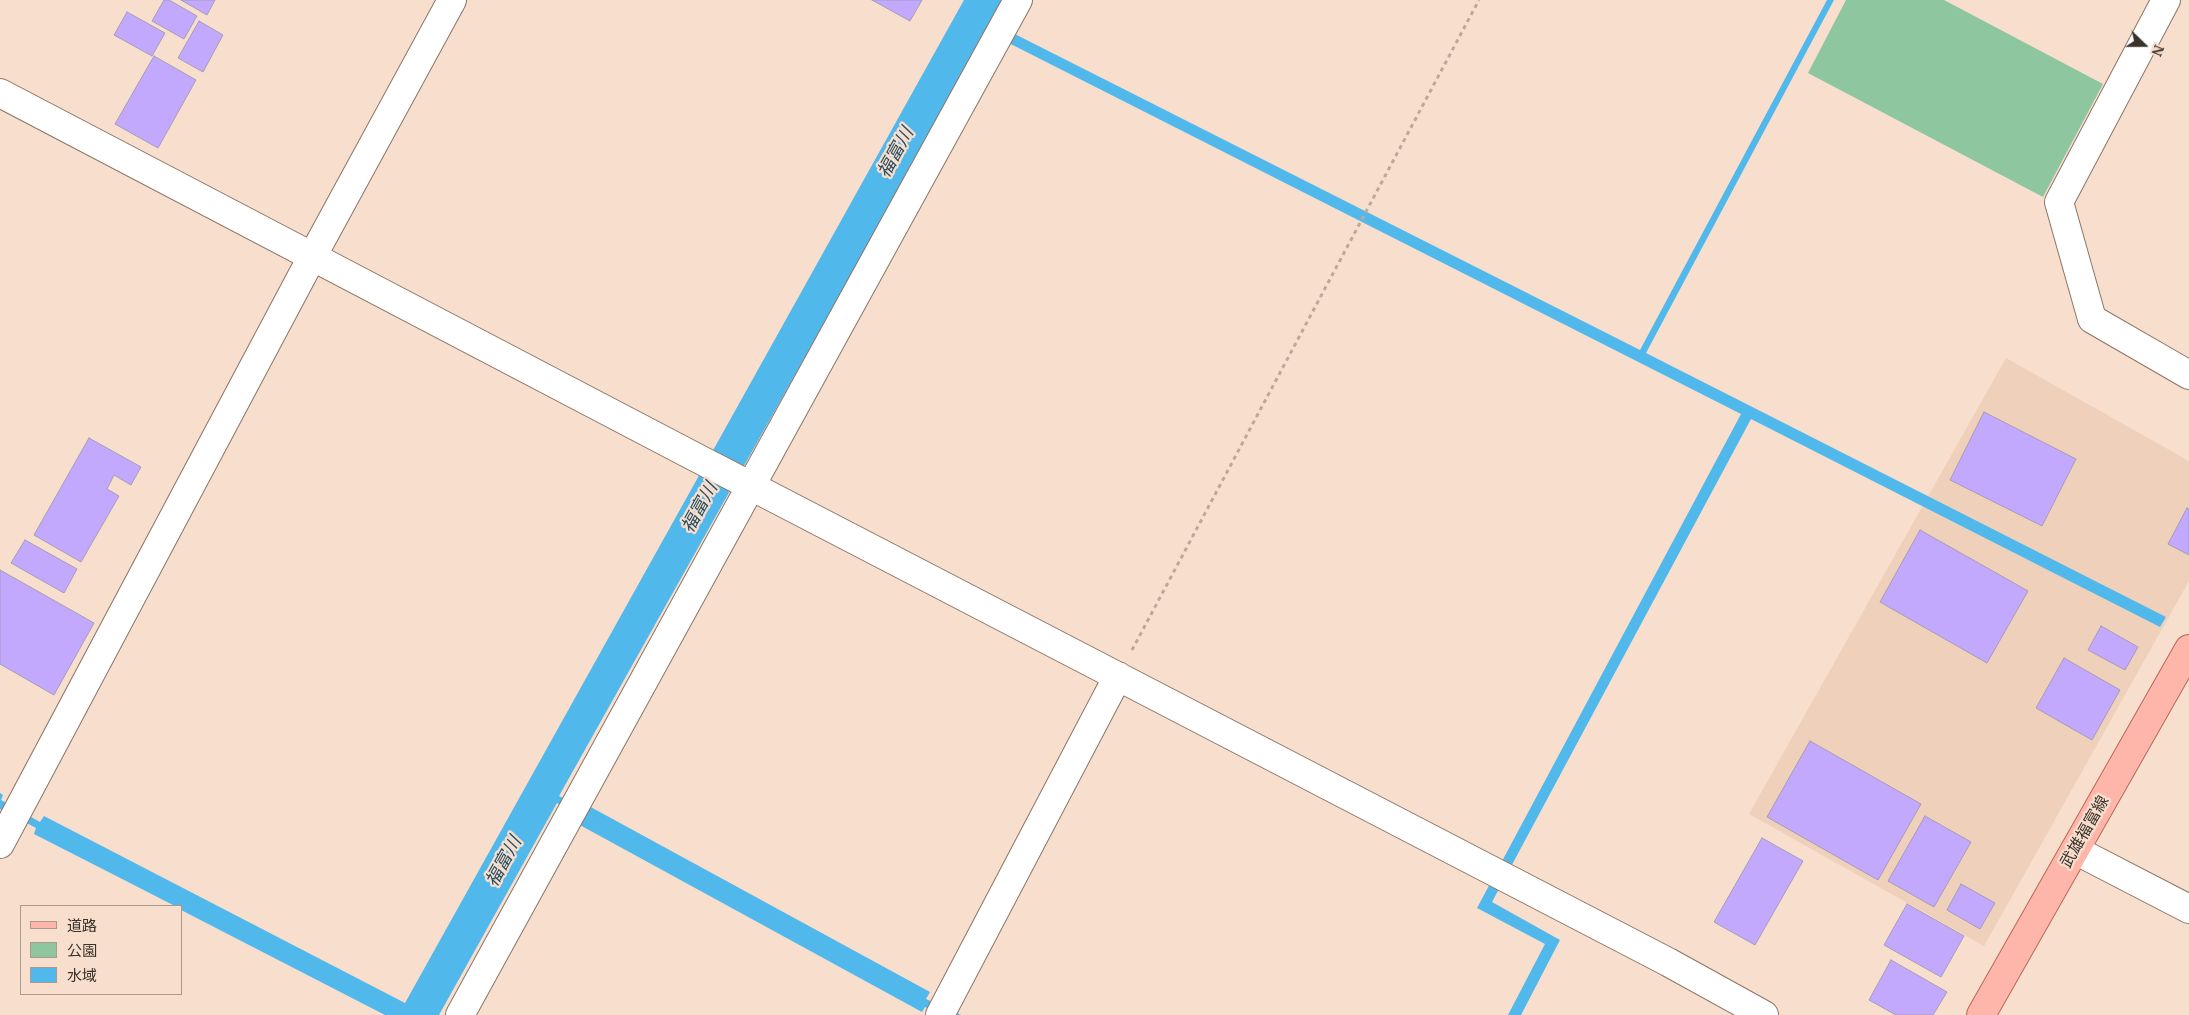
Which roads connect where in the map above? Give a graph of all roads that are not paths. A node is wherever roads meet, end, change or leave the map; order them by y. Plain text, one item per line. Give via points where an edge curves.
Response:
1 (452, 0) edge
2 (2166, 0) edge
3 (1013, 9) edge
4 (0, 93) edge
5 (312, 257) junction
6 (2189, 375) edge
7 (745, 483) junction
8 (2189, 649) edge
9 (1118, 676) junction
10 (11, 823) edge
11 (2076, 850) junction
12 (2189, 910) edge
13 (460, 1015) edge
14 (940, 1015) edge
15 (1764, 1015) edge
16 (1981, 1015) edge

1 - 5 street
2 - 6 street via 2058,202 2092,319
3 - 7 street
4 - 5 street
5 - 7 street
5 - 10 street
7 - 9 street
7 - 13 street
8 - 11 main road, 武雄福富線
9 - 14 street
9 - 15 street
11 - 12 street
11 - 16 main road, 武雄福富線

